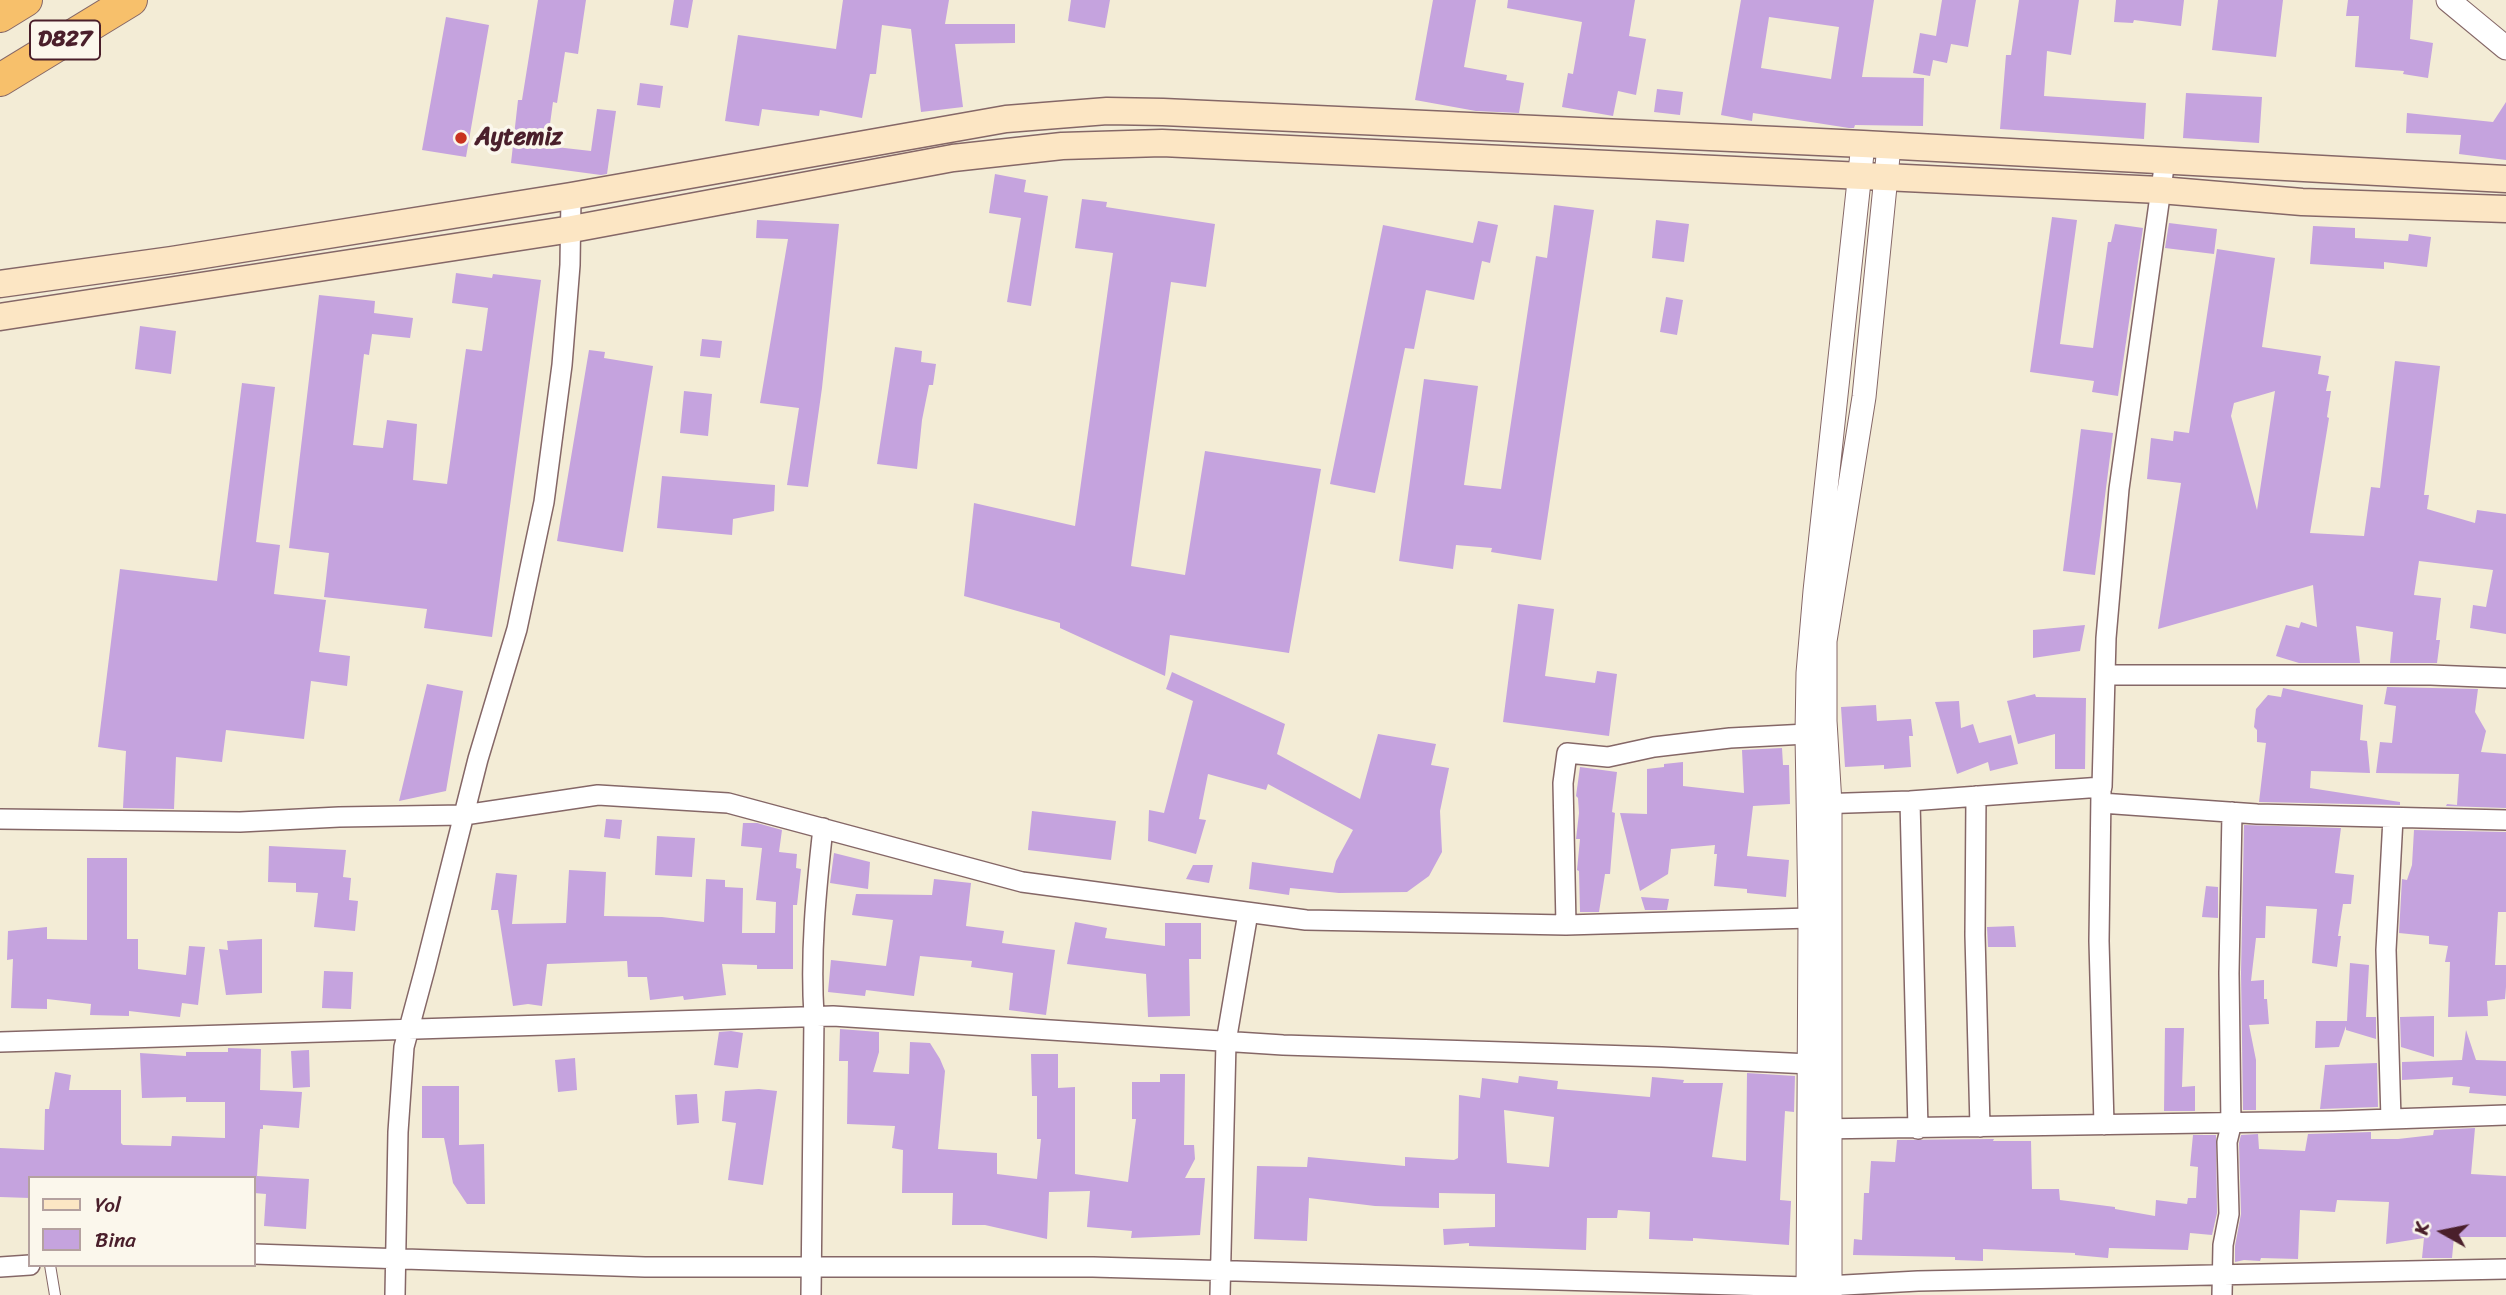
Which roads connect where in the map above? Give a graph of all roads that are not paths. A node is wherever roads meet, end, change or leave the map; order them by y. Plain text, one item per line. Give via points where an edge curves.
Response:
1 (26, 0) edge
2 (131, 0) edge
3 (2458, 4) edge
4 (0, 16) edge
5 (2506, 48) edge
6 (0, 80) edge
7 (1863, 144) junction
8 (1889, 146) junction
9 (2165, 160) junction
10 (1859, 175) junction
11 (1886, 176) junction
12 (2506, 179) edge
13 (2160, 190) junction
14 (571, 196) junction
15 (2506, 209) edge
16 (572, 229) junction
17 (0, 284) edge
18 (0, 317) edge
19 (2105, 675) junction
20 (2506, 678) edge
21 (1807, 734) junction
22 (2101, 795) junction
23 (1976, 796) junction
24 (1910, 801) junction
25 (1819, 804) junction
26 (2232, 812) junction
27 (464, 815) junction
28 (2393, 818) junction
29 (0, 820) edge
30 (2506, 820) edge
31 (823, 828) junction
32 (1248, 913) junction
33 (1810, 918) junction
34 (1566, 925) junction
35 (814, 1016) junction
36 (408, 1031) junction
37 (0, 1042) edge
38 (1226, 1042) junction
39 (1810, 1064) junction
40 (2506, 1115) edge
41 (2391, 1119) junction
42 (2230, 1123) junction
43 (2104, 1125) junction
44 (1980, 1128) junction
45 (1819, 1129) junction
46 (1918, 1129) junction
47 (256, 1254) edge
48 (395, 1258) junction
49 (28, 1265) edge
50 (0, 1267) edge
51 (51, 1267) edge
52 (811, 1267) junction
53 (2506, 1269) edge
54 (1220, 1270) junction
55 (2223, 1285) edge
56 (1819, 1290) edge
57 (55, 1295) edge
58 (395, 1295) edge
59 (811, 1295) edge
60 (1220, 1295) edge

1 - 4 highway, D827
2 - 6 highway, D827
3 - 5 street
7 - 8 main road
7 - 10 street
7 - 14 main road via 1107,111 978,123
8 - 9 main road
8 - 11 street
9 - 12 main road
9 - 13 street
10 - 11 main road
10 - 16 main road via 1100,144 953,158
10 - 21 street via 1815,591
11 - 13 main road
11 - 25 street via 1864,397 1825,641
13 - 15 main road via 2302,202
13 - 19 street via 2119,489
14 - 16 street
14 - 17 main road
16 - 18 main road
16 - 27 street via 562,365 544,502 517,629
19 - 20 street
19 - 22 street
21 - 25 street
21 - 34 street via 1717,739 1608,757 1567,754 1563,783
22 - 23 street
22 - 26 street
22 - 43 street
23 - 24 street
23 - 44 street
24 - 25 street
24 - 46 street
25 - 33 street
25 - 45 street
26 - 28 street
26 - 42 street
27 - 29 street via 240,821
27 - 31 street via 598,795 728,803
27 - 36 street
28 - 30 street
28 - 41 street via 2386,950
31 - 32 street via 1022,882
31 - 35 street via 811,972
32 - 34 street via 1306,920
32 - 38 street
33 - 34 street
33 - 39 street
35 - 36 street
35 - 38 street
35 - 52 street
36 - 37 street
36 - 48 street via 400,1107
38 - 39 street
38 - 54 street
39 - 45 street
40 - 41 street
41 - 42 street
42 - 43 street
42 - 55 street
43 - 44 street
44 - 46 street
45 - 46 street
45 - 56 street
47 - 48 street
48 - 52 street via 645,1267
48 - 58 street
49 - 50 street
51 - 57 lane
52 - 54 street
52 - 59 street
53 - 55 street
54 - 56 street
54 - 60 street
55 - 56 street via 1918,1281

